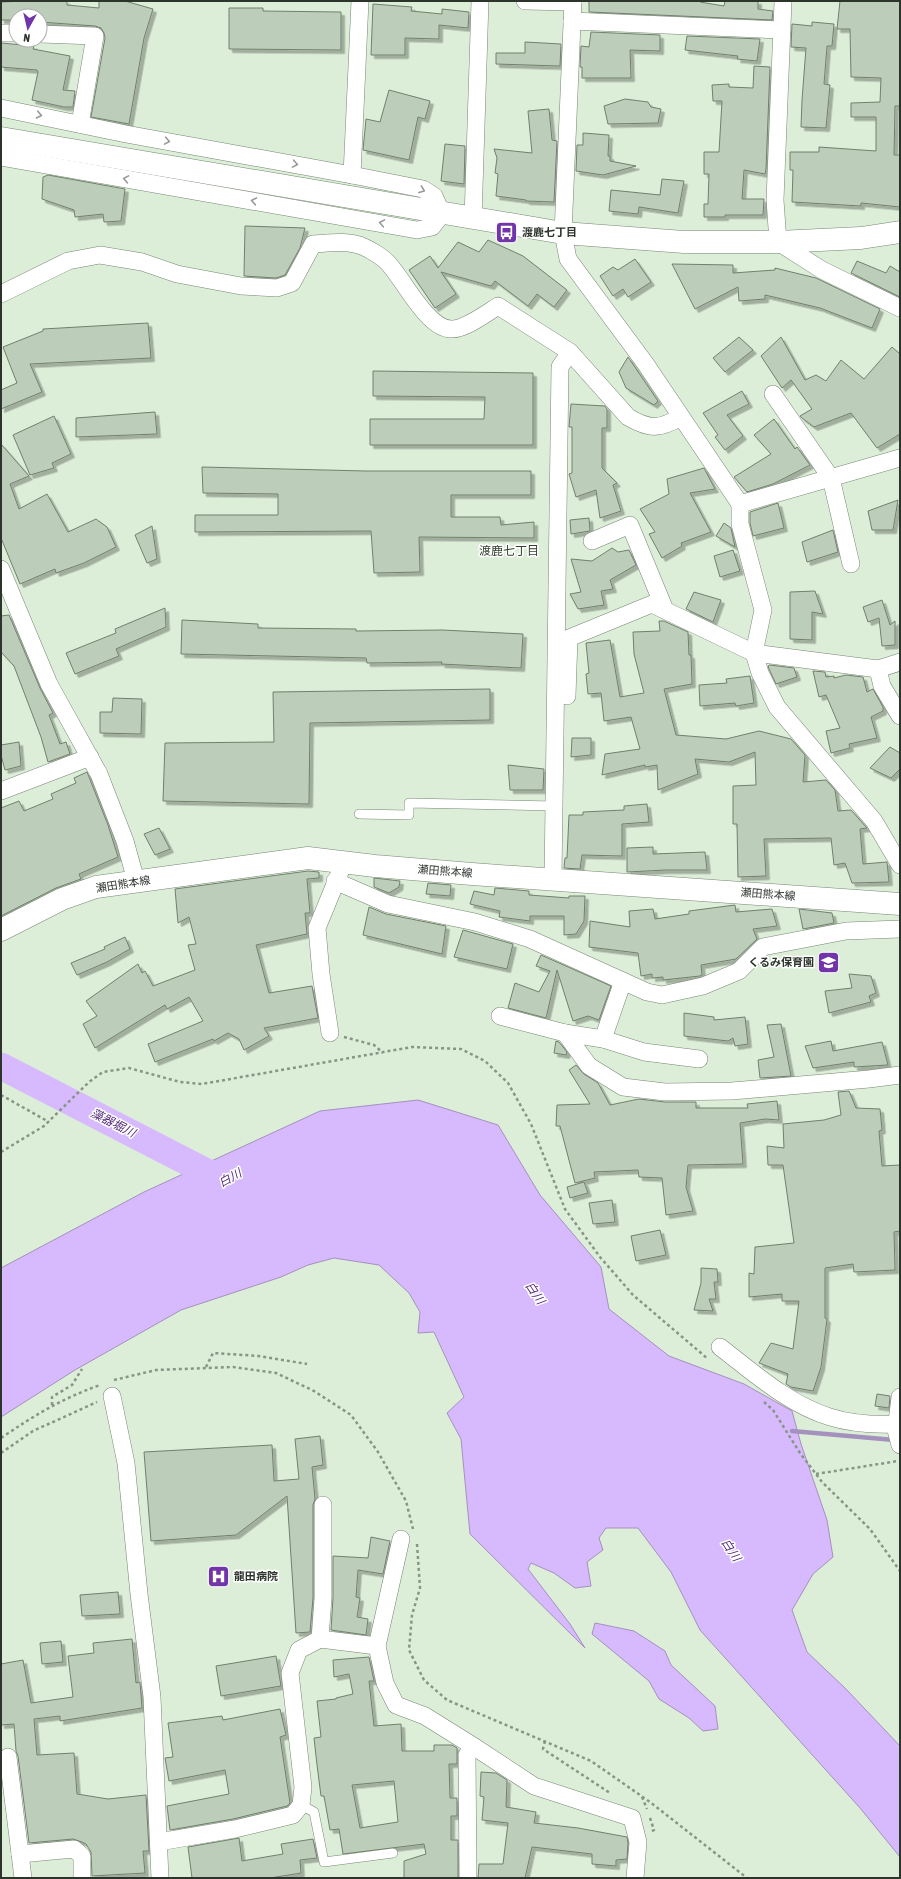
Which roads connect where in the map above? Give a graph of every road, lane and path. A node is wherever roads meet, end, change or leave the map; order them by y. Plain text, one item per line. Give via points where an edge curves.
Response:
1 (360, 1) edge
2 (480, 1) edge
3 (525, 1) edge
4 (783, 1) edge
5 (573, 2) edge
6 (572, 21) junction
7 (782, 30) junction
8 (48, 34) edge
9 (1, 108) edge
10 (80, 124) junction
11 (1, 138) edge
12 (1, 157) edge
13 (352, 175) junction
14 (442, 214) junction
15 (473, 219) junction
16 (900, 232) edge
17 (563, 234) junction
18 (778, 242) junction
19 (1, 294) edge
20 (900, 308) edge
21 (570, 352) junction
22 (773, 394) dead end
23 (681, 417) junction
24 (900, 458) edge
25 (831, 478) junction
26 (740, 504) junction
27 (592, 541) dead end
28 (851, 564) dead end
29 (1, 568) edge
30 (665, 610) junction
31 (754, 654) junction
32 (900, 662) edge
33 (878, 669) junction
34 (556, 712) junction
35 (900, 716) edge
36 (90, 757) junction
37 (1, 791) edge
38 (554, 806) junction
39 (359, 814) dead end
40 (345, 863) junction
41 (900, 864) edge
42 (553, 879) junction
43 (136, 881) junction
44 (335, 881) junction
45 (900, 904) edge
46 (1, 930) edge
47 (900, 930) edge
48 (623, 980) junction
49 (500, 1016) dead end
50 (330, 1033) joint
51 (564, 1033) junction
52 (603, 1039) junction
53 (383, 1053) junction
54 (699, 1059) dead end
55 (900, 1075) edge
56 (1, 1095) edge
57 (49, 1122) junction
58 (1, 1152) edge
59 (714, 1353) joint
60 (307, 1364) dead end
61 (205, 1367) dead end
62 (82, 1369) dead end
63 (112, 1396) joint
64 (900, 1397) edge
65 (762, 1401) dead end
66 (52, 1405) dead end
67 (898, 1433) edge
68 (1, 1453) edge
69 (900, 1460) edge
70 (816, 1474) junction
71 (323, 1505) dead end
72 (401, 1539) dead end
73 (900, 1571) edge
74 (320, 1639) junction
75 (377, 1646) junction
76 (545, 1741) dead end
77 (473, 1746) junction
78 (8, 1757) dead end
79 (614, 1796) dead end
80 (301, 1805) junction
81 (159, 1842) junction
82 (393, 1853) dead end
83 (20, 1854) junction
84 (23, 1878) edge
85 (82, 1878) edge
86 (160, 1878) edge
87 (468, 1878) edge
88 (635, 1878) edge

1 - 13 street
2 - 15 street
3 - 5 street
4 - 7 street
5 - 6 street
6 - 7 street
6 - 17 street
7 - 18 street via 775,200
8 - 10 street via 95,36
9 -> 10 street
10 -> 13 street
11 - 14 main road
14 -> 12 street via 432,227 417,230
13 -> 14 street via 423,189 434,196
14 - 15 main road
15 - 17 main road
16 - 18 main road via 861,238
17 - 18 main road via 684,242
17 - 23 street via 568,259 646,363
18 - 20 street via 822,270
19 - 21 street via 68,261 100,254 142,262 177,274 241,286 277,288 292,283 313,244 347,242 364,247 387,262 427,316 438,324 451,330 462,327 498,306
21 - 23 street via 628,418 653,427 666,426
21 - 34 street via 560,367
22 - 25 street
23 - 26 street
24 - 25 street
25 - 26 street
25 - 28 street
26 - 31 street via 740,524 763,610
27 - 30 street via 630,525
29 - 36 street via 49,684
30 - 31 street
30 - 34 street via 652,604 569,638 567,711
31 - 33 street
31 - 41 street via 777,707 874,821
32 - 33 street
33 - 35 street via 882,686
34 - 38 street
36 - 37 street
36 - 43 street via 123,834
38 - 39 lane via 409,803 409,815
38 - 42 street
40 - 42 main road, 瀬田熊本線
40 - 43 main road, 瀬田熊本線 via 308,858
40 - 44 street
42 - 45 main road, 瀬田熊本線
43 - 46 main road, 瀬田熊本線 via 96,887 62,899
44 - 48 street via 388,904 475,922 530,939
44 - 50 street via 317,928
47 - 48 street via 846,931 763,947 739,971 703,986 662,995 647,992
48 - 52 street
49 - 51 street
50 - 53 path via 374,1045
51 - 52 street
51 - 55 street via 589,1066 623,1086 665,1092 732,1091
52 - 54 street via 644,1052
53 - 57 path via 202,1084 180,1082 129,1068 103,1072 89,1082
53 - 59 path via 412,1047 461,1049 485,1061 508,1083 530,1124 564,1209 595,1251 633,1295
56 - 57 path
57 - 58 path
59 - 67 street via 809,1410 831,1418
60 - 61 path via 259,1356 213,1353
62 - 66 path via 72,1384 52,1397
63 - 68 path via 33,1431
63 - 81 street via 126,1463 152,1696
64 - 67 street
65 - 70 path via 773,1410
69 - 70 path
70 - 73 path via 870,1529
71 - 74 street
72 - 75 street
74 - 75 street
74 - 80 street via 298,1650 290,1673 302,1787
75 - 77 street via 385,1683 396,1705 425,1716
76 - 79 path via 543,1749
77 - 87 street via 467,1755
77 - 88 street via 534,1786 632,1818 638,1842
78 - 83 street
80 - 81 street via 293,1815 234,1829
80 - 82 lane via 314,1812 324,1862
81 - 86 street
83 - 84 street
83 - 85 street via 74,1849 82,1856

